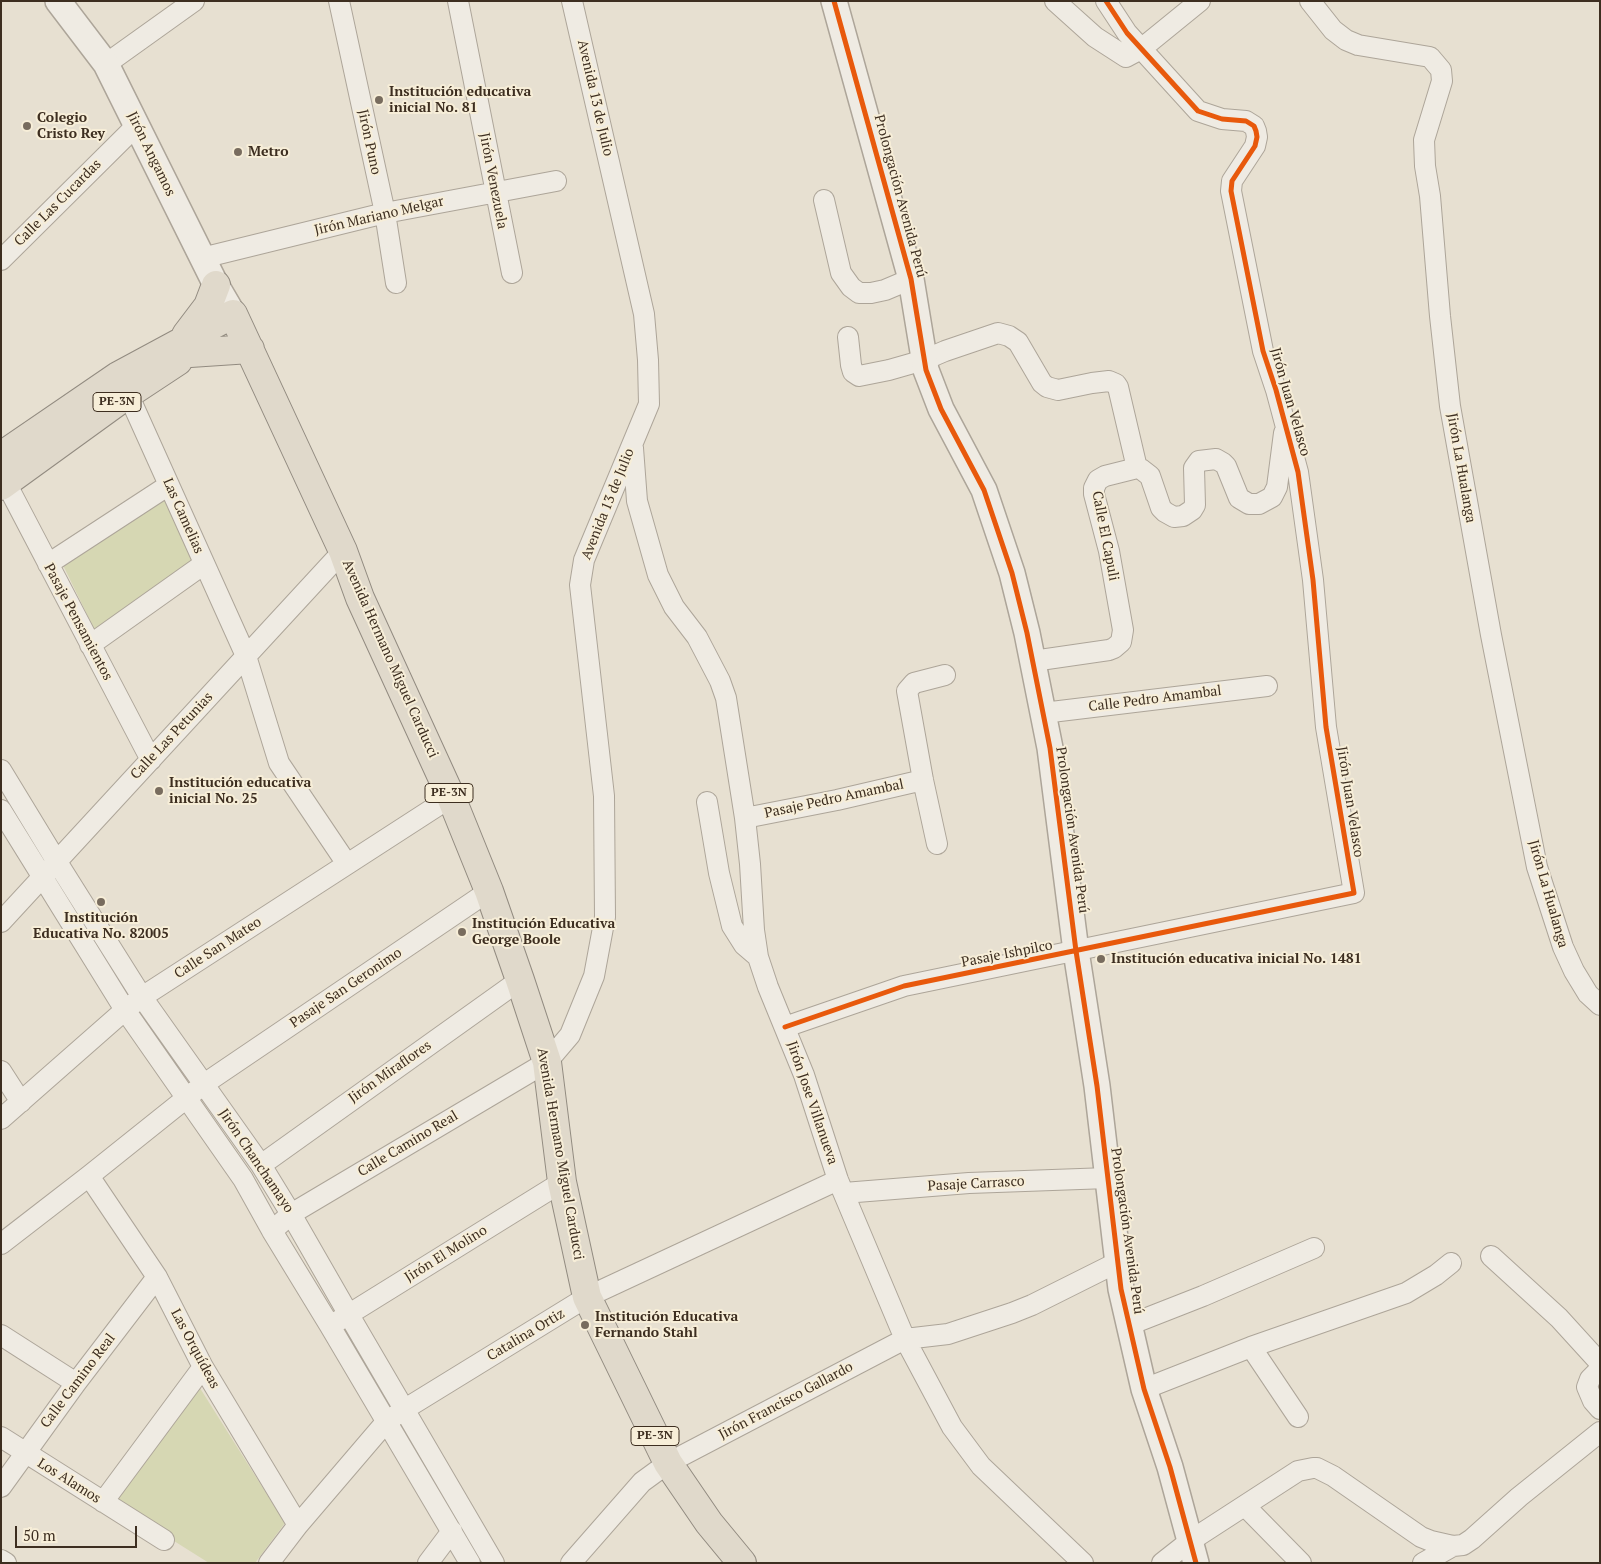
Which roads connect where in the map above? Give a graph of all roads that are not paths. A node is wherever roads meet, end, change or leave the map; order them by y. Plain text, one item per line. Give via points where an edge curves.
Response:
1 (58, 1) edge
2 (194, 1) edge
3 (339, 1) edge
4 (458, 1) edge
5 (572, 1) edge
6 (834, 1) edge
7 (1055, 1) edge
8 (1106, 1) edge
9 (1200, 1) edge
10 (1310, 1) edge
11 (1134, 53) junction
12 (106, 64) junction
13 (136, 124) junction
14 (556, 180) dead end
15 (495, 191) junction
16 (824, 200) dead end
17 (385, 213) junction
18 (202, 258) junction
19 (1, 260) edge
20 (512, 273) dead end
21 (911, 279) junction
22 (396, 282) dead end
23 (216, 285) junction
24 (241, 331) junction
25 (848, 337) dead end
26 (186, 347) junction
27 (924, 360) junction
28 (123, 385) junction
29 (1284, 426) junction
30 (632, 443) junction
31 (1, 456) edge
32 (1137, 468) junction
33 (4, 484) edge
34 (169, 485) junction
35 (343, 551) junction
36 (48, 564) junction
37 (204, 564) junction
38 (90, 645) junction
39 (246, 656) junction
40 (1033, 661) junction
41 (945, 675) dead end
42 (1266, 686) dead end
43 (1043, 714) junction
44 (150, 760) junction
45 (1, 770) edge
46 (922, 780) junction
47 (451, 797) junction
48 (707, 802) dead end
49 (1, 810) edge
50 (745, 818) junction
51 (937, 844) dead end
52 (347, 864) junction
53 (50, 869) junction
54 (488, 891) junction
55 (1354, 892) joint
56 (1, 922) edge
57 (1076, 951) junction
58 (758, 957) junction
59 (520, 980) junction
60 (142, 998) junction
61 (1600, 1005) edge
62 (125, 1010) junction
63 (785, 1027) junction
64 (546, 1062) junction
65 (1, 1071) edge
66 (204, 1084) junction
67 (186, 1097) junction
68 (21, 1102) junction
69 (1, 1119) edge
70 (261, 1165) junction
71 (89, 1176) junction
72 (1108, 1178) junction
73 (562, 1182) junction
74 (841, 1187) junction
75 (291, 1214) junction
76 (272, 1231) junction
77 (1, 1244) edge
78 (1314, 1248) dead end
79 (1491, 1256) dead end
80 (1118, 1262) junction
81 (1451, 1263) dead end
82 (157, 1278) junction
83 (587, 1297) junction
84 (349, 1315) junction
85 (1129, 1325) junction
86 (330, 1326) junction
87 (1, 1335) edge
88 (905, 1339) junction
89 (1251, 1347) junction
90 (1600, 1363) edge
91 (203, 1367) junction
92 (1600, 1369) edge
93 (76, 1383) junction
94 (1144, 1389) junction
95 (405, 1409) junction
96 (1600, 1409) edge
97 (1298, 1417) dead end
98 (386, 1422) junction
99 (1600, 1432) edge
100 (1, 1437) edge
101 (25, 1453) junction
102 (668, 1463) junction
103 (1, 1487) edge
104 (103, 1502) junction
105 (1245, 1506) junction
106 (298, 1525) junction
107 (452, 1531) junction
108 (164, 1540) dead end
109 (1452, 1546) junction
110 (1193, 1552) edge
111 (1, 1560) edge
112 (6, 1563) edge
113 (269, 1563) edge
114 (428, 1563) edge
115 (470, 1563) edge
116 (494, 1563) edge
117 (571, 1563) edge
118 (742, 1563) edge
119 (1083, 1563) edge
120 (1162, 1563) edge
121 (1301, 1563) edge
122 (1423, 1563) edge

1 - 12 street, Jirón Angamos
2 - 12 street
3 - 17 street, Jirón Puno
4 - 15 street, Jirón Venezuela
5 - 30 street, Avenida 13 de Julio via 644,314 648,404
6 - 21 street, Prolongación Avenida Perú
7 - 11 street via 1095,37
8 - 11 street, Jirón Juan Velasco via 1127,33
9 - 11 street
10 - 61 street, Jirón La Hualanga via 1333,30 1346,40 1430,57 1441,70 1442,81 1424,140 1424,166 1430,196 1450,406 1537,867 1563,947 1588,994
11 - 29 street, Jirón Juan Velasco via 1198,111 1222,119 1246,121 1254,126 1255,146 1232,181 1231,191 1263,351
12 - 13 street, Jirón Angamos
13 - 18 street, Jirón Angamos
13 - 19 street, Calle Las Cucardas
14 - 15 street, Jirón Mariano Melgar
15 - 17 street, Jirón Mariano Melgar
15 - 20 street, Jirón Venezuela
16 - 21 street via 842,273 850,287 860,293 871,293
17 - 18 street, Jirón Mariano Melgar
17 - 22 street, Jirón Puno
18 - 23 street, Jirón Angamos
21 - 27 street, Prolongación Avenida Perú
23 - 24 street, Jirón Angamos
23 - 26 highway
24 - 26 highway, PE-3N
24 - 26 highway
24 - 35 highway, Avenida Hermano Miguel Carducci / PE-3N
25 - 27 street via 851,365 859,376
26 - 28 highway, PE-3N
27 - 32 street via 1003,334 1013,338 1022,348 1047,387 1058,390 1110,381 1116,384
27 - 40 street, Prolongación Avenida Perú via 941,410 984,490 1012,573
28 - 31 highway, PE-3N
28 - 33 highway, PE-3N
28 - 34 street, Las Camelias
29 - 32 street via 1277,488 1272,497 1259,504 1249,504 1239,498 1223,462 1207,459 1199,461 1194,468 1195,505 1188,514 1174,517 1161,508 1150,476
29 - 55 street, Jirón Juan Velasco via 1298,472 1314,589 1326,727
30 - 50 street, Jirón Jose Villanueva via 637,501 658,575 674,607 697,637 726,698
30 - 64 street, Avenida 13 de Julio via 584,560 580,585 604,796 605,917 594,976 570,1035
32 - 40 street, Calle El Capuli via 1101,477 1094,488 1123,630 1121,642 1109,650
33 - 36 street, Pasaje Pensamientos
34 - 36 street
34 - 37 street, Las Camelias
35 - 39 street, Calle Las Petunias
35 - 47 highway, Avenida Hermano Miguel Carducci / PE-3N via 360,598
36 - 38 street, Pasaje Pensamientos
37 - 38 street
37 - 39 street, Las Camelias
38 - 44 street, Pasaje Pensamientos
39 - 44 street, Calle Las Petunias
39 - 52 street, Las Camelias via 279,763
40 - 43 street, Prolongación Avenida Perú
41 - 46 street via 914,683 907,692
42 - 43 street, Calle Pedro Amambal
43 - 57 street, Prolongación Avenida Perú
44 - 53 street, Calle Las Petunias
45 - 53 street, Jirón Chanchamayo
46 - 50 street, Pasaje Pedro Amambal
46 - 51 street
47 - 52 street, Calle San Mateo
47 - 54 highway, Avenida Hermano Miguel Carducci / PE-3N
48 - 58 street via 732,926 744,945
49 - 53 street, Jirón Chanchamayo
50 - 58 street, Jirón Jose Villanueva
52 - 60 street, Calle San Mateo
53 - 56 street, Calle Las Petunias
53 - 60 street, Jirón Chanchamayo
53 - 62 street, Jirón Chanchamayo
54 - 59 highway, Avenida Hermano Miguel Carducci / PE-3N
54 - 66 street, Pasaje San Geronimo
55 - 57 street, Pasaje Ishpilco
57 - 63 street, Pasaje Ishpilco via 904,986
57 - 72 street, Prolongación Avenida Perú
58 - 63 street, Jirón Jose Villanueva
59 - 64 highway, Avenida Hermano Miguel Carducci / PE-3N
59 - 70 street, Jirón Miraflores
60 - 62 street, Calle San Mateo
60 - 66 street, Jirón Chanchamayo
62 - 67 street, Jirón Chanchamayo
62 - 68 street, Calle San Mateo
63 - 74 street, Jirón Jose Villanueva
64 - 73 highway, Avenida Hermano Miguel Carducci / PE-3N
64 - 75 street, Calle Camino Real
65 - 68 street
66 - 67 street
66 - 70 street, Jirón Chanchamayo
67 - 71 street
67 - 76 street, Jirón Chanchamayo via 243,1179
68 - 69 street, Calle San Mateo
70 - 75 street, Jirón Chanchamayo
71 - 77 street
71 - 82 street, Las Orquídeas
72 - 74 street, Pasaje Carrasco
72 - 80 street, Prolongación Avenida Perú
73 - 83 highway, Avenida Hermano Miguel Carducci / PE-3N
73 - 84 street, Jirón El Molino
74 - 83 street, Catalina Ortiz
74 - 88 street, Jirón Jose Villanueva
75 - 76 street, Calle Camino Real
75 - 84 street, Jirón Chanchamayo
76 - 86 street, Jirón Chanchamayo
78 - 85 street
79 - 90 street via 1559,1318
80 - 85 street, Prolongación Avenida Perú
80 - 88 street via 1012,1313 948,1334
81 - 89 street via 1406,1293
82 - 91 street, Las Orquídeas
82 - 93 street, Calle Camino Real
83 - 95 street, Catalina Ortiz
83 - 102 highway, Avenida Hermano Miguel Carducci / PE-3N
84 - 86 street, Jirón El Molino
84 - 95 street, Jirón Chanchamayo
85 - 94 street, Prolongación Avenida Perú
86 - 98 street, Jirón Chanchamayo
87 - 93 street
88 - 102 street, Jirón Francisco Gallardo
88 - 119 street, Jirón Jose Villanueva via 952,1427 981,1466
89 - 94 street
89 - 97 street
91 - 104 street
91 - 106 street, Las Orquídeas
92 - 96 street via 1587,1386
93 - 101 street, Calle Camino Real
94 - 110 street, Prolongación Avenida Perú via 1170,1466
95 - 98 street, Catalina Ortiz
95 - 116 street, Jirón Chanchamayo
98 - 106 street, Catalina Ortiz
98 - 107 street, Jirón Chanchamayo
99 - 109 street via 1472,1539 1463,1545
100 - 101 street, Los Alamos
101 - 103 street, Calle Camino Real
101 - 104 street, Los Alamos
102 - 117 street, Jirón Francisco Gallardo via 642,1482
102 - 118 highway, Avenida Hermano Miguel Carducci / PE-3N
104 - 108 street, Los Alamos
105 - 109 street via 1298,1471 1317,1468 1421,1537
105 - 110 street
105 - 121 street
106 - 113 street, Catalina Ortiz
107 - 114 street
107 - 115 street, Jirón Chanchamayo
109 - 122 street
110 - 120 street
111 - 112 street

